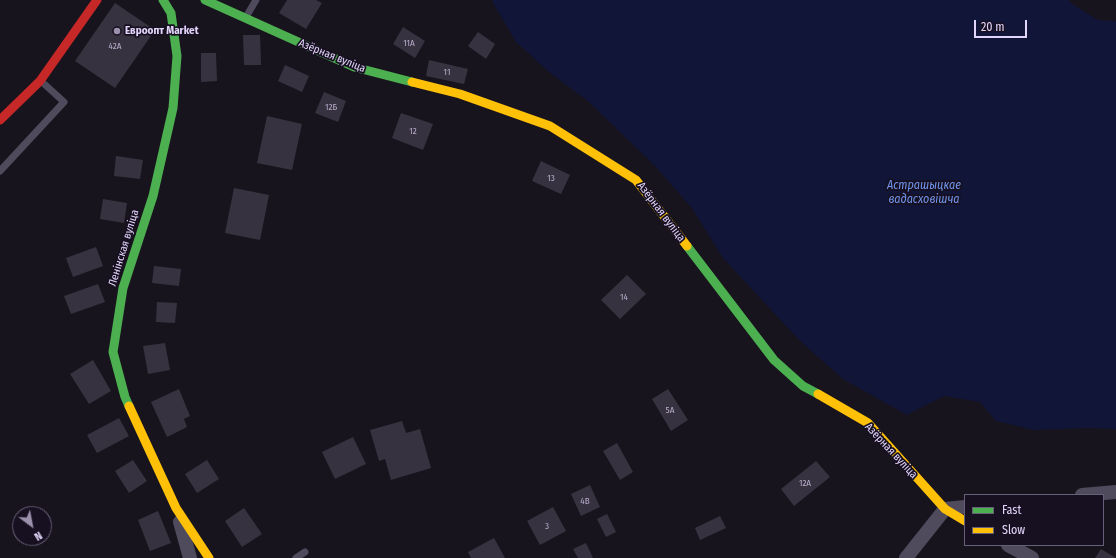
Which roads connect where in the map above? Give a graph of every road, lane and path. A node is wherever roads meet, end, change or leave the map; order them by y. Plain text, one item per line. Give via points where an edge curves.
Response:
1 (97, 0) edge
2 (163, 0) edge
3 (205, 0) edge
4 (256, 0) edge
5 (245, 19) junction
6 (40, 81) junction
7 (0, 120) edge
8 (0, 171) edge
9 (1116, 492) edge
10 (1093, 494) edge
11 (964, 507) edge
12 (176, 508) junction
13 (944, 510) junction
14 (964, 520) edge
15 (1010, 546) edge
16 (305, 552) dead end
17 (190, 558) edge
18 (209, 558) edge
19 (296, 558) edge
20 (906, 558) edge
21 (1032, 558) edge

1 - 6 street
2 - 12 street, Ленінская вуліца via 171,13 177,56 173,108 153,196 123,288 113,352 125,396
3 - 5 street, Азёрная вуліца
4 - 5 lane
5 - 13 street, Азёрная вуліца via 354,67 460,94 550,126 636,180 774,360 803,386 868,423
6 - 7 street
6 - 8 lane via 64,102
9 - 10 street
11 - 13 street
12 - 17 street
12 - 18 street, Ленінская вуліца
13 - 14 street, Азёрная вуліца
13 - 20 street
15 - 21 street
16 - 19 lane

